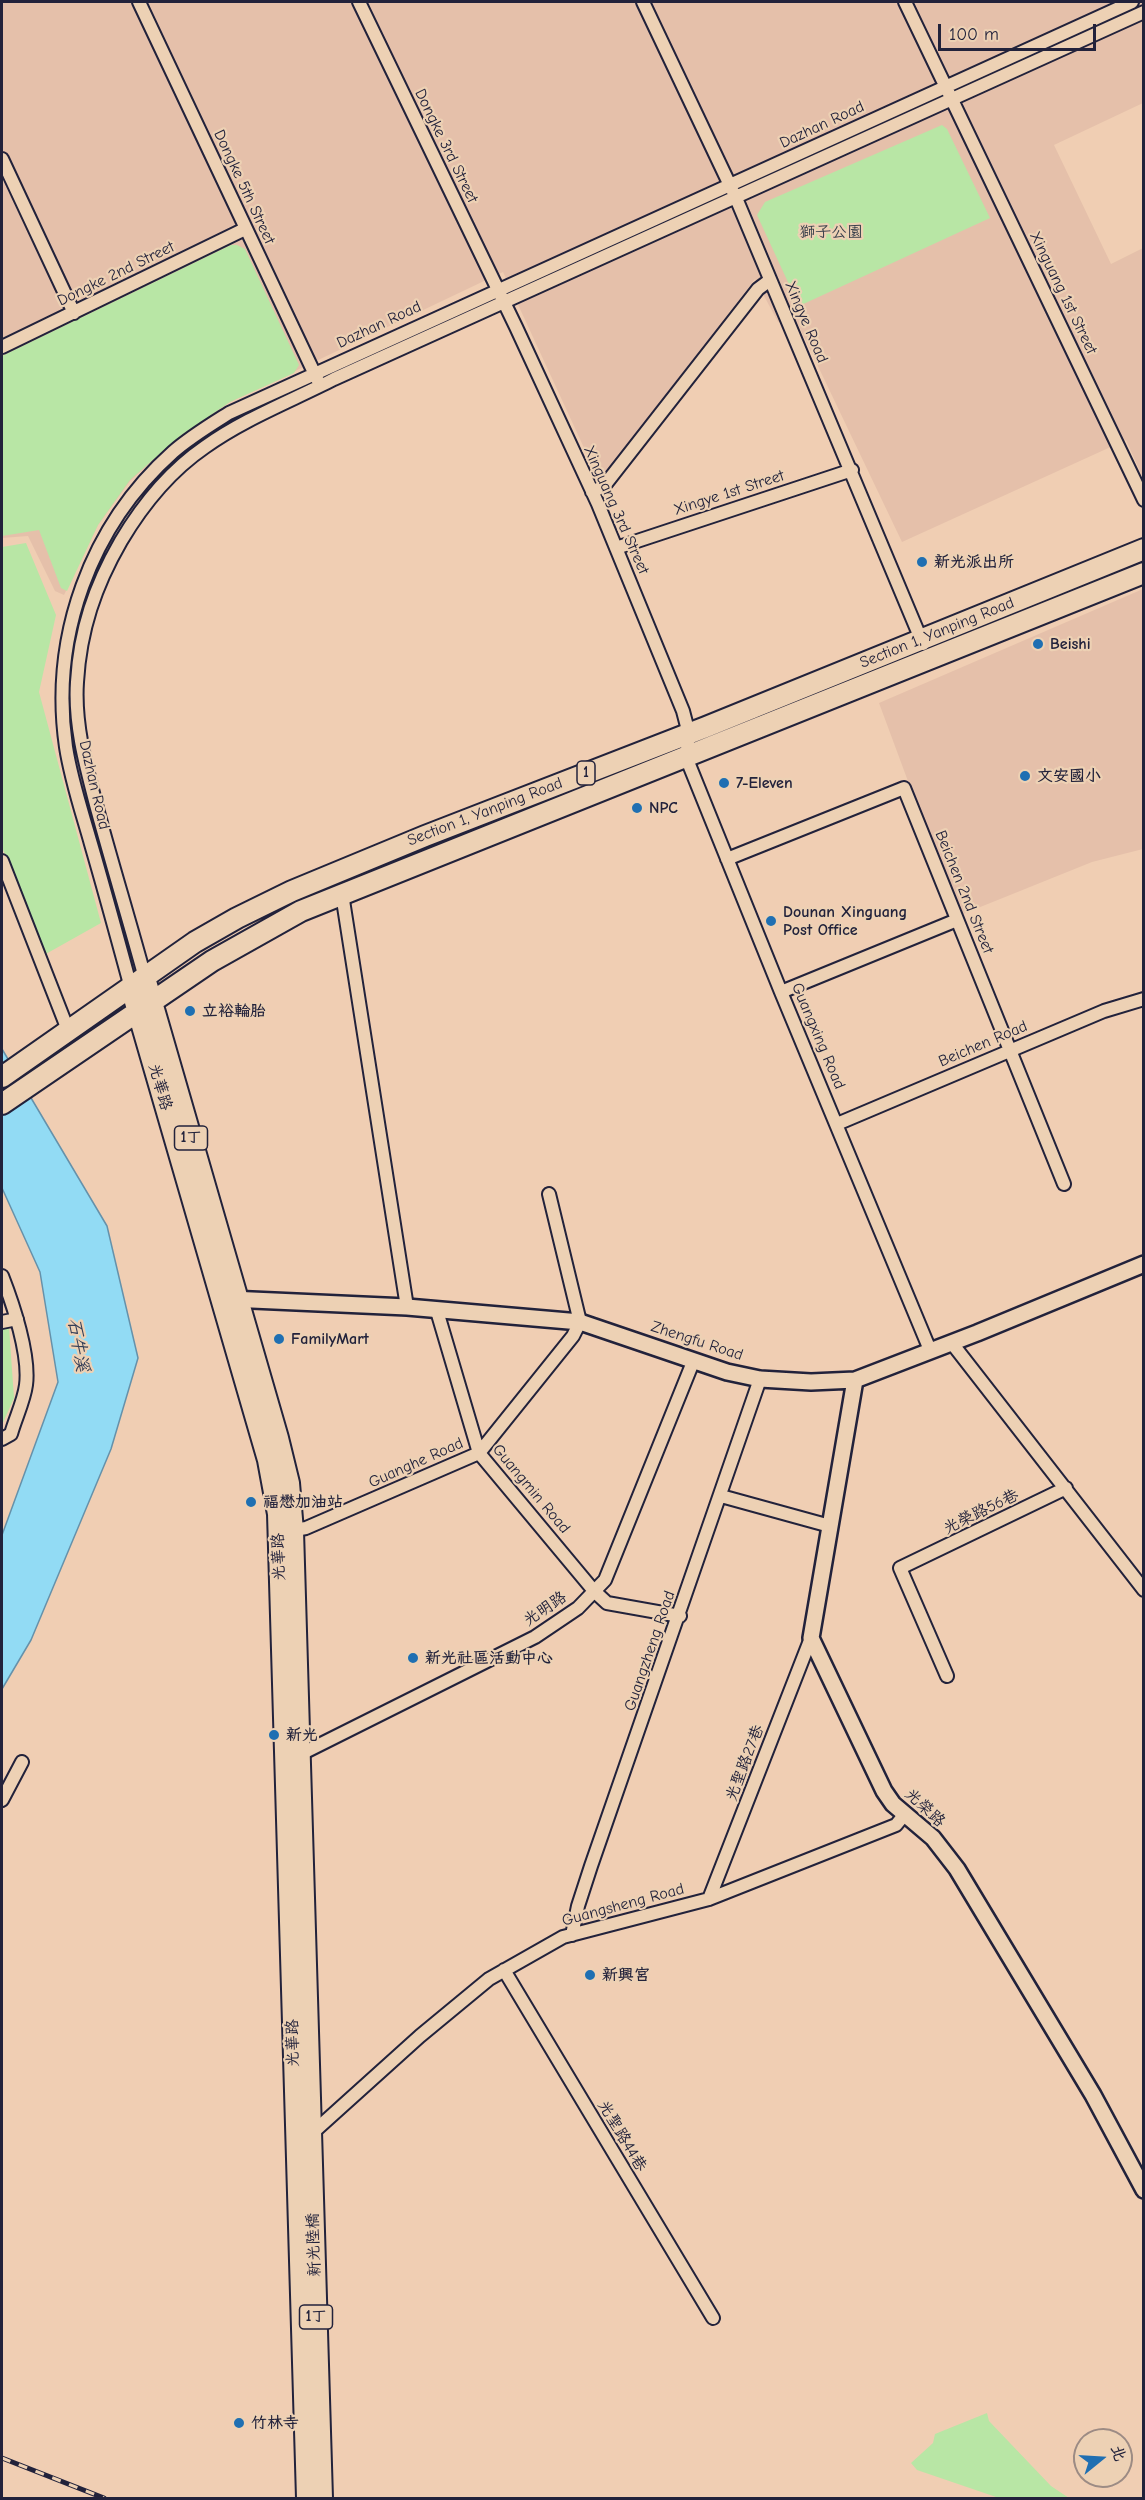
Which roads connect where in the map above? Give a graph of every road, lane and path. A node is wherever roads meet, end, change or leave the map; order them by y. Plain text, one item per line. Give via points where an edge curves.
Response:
1 (140, 2) edge
2 (359, 2) edge
3 (643, 2) edge
4 (905, 2) edge
5 (1132, 2) edge
6 (1143, 12) edge
7 (945, 86) junction
8 (952, 100) junction
9 (2, 159) edge
10 (730, 184) junction
11 (736, 198) junction
12 (245, 229) junction
13 (770, 280) junction
14 (497, 290) junction
15 (504, 304) junction
16 (74, 314) junction
17 (2, 347) edge
18 (315, 373) junction
19 (320, 386) junction
20 (852, 470) junction
21 (592, 492) junction
22 (1143, 500) edge
23 (616, 548) junction
24 (1143, 549) edge
25 (1143, 573) edge
26 (922, 639) junction
27 (929, 659) junction
28 (689, 734) junction
29 (686, 757) junction
30 (550, 787) junction
31 (558, 808) junction
32 (424, 836) junction
33 (434, 858) junction
34 (728, 859) junction
35 (2, 861) edge
36 (342, 894) junction
37 (957, 920) junction
38 (138, 983) junction
39 (781, 992) junction
40 (1143, 999) edge
41 (144, 1006) junction
42 (68, 1030) junction
43 (1010, 1050) junction
44 (2, 1077) edge
45 (2, 1104) edge
46 (837, 1124) junction
47 (1064, 1184) dead end
48 (549, 1194) dead end
49 (1143, 1264) edge
50 (2, 1276) edge
51 (229, 1299) junction
52 (407, 1307) junction
53 (437, 1311) junction
54 (17, 1319) junction
55 (2, 1322) edge
56 (580, 1322) junction
57 (951, 1342) junction
58 (930, 1350) junction
59 (693, 1362) junction
60 (760, 1379) junction
61 (855, 1380) junction
62 (2, 1439) edge
63 (479, 1453) junction
64 (1066, 1488) junction
65 (721, 1496) junction
66 (830, 1526) junction
67 (286, 1532) junction
68 (1143, 1590) edge
69 (594, 1591) junction
70 (680, 1616) junction
71 (811, 1638) junction
72 (947, 1677) dead end
73 (293, 1758) junction
74 (22, 1762) dead end
75 (2, 1800) edge
76 (905, 1814) junction
77 (709, 1899) junction
78 (572, 1935) junction
79 (504, 1970) junction
80 (303, 2140) junction
81 (1143, 2190) edge
82 (713, 2318) dead end
83 (307, 2499) edge
84 (322, 2499) edge

1 - 12 street, Dongke 5th Street
2 - 14 street, Dongke 3rd Street
3 - 10 street, Xingye Road
4 - 7 street, Xinguang 1st Street
5 - 7 street, Dazhan Road
6 - 8 street, Dazhan Road
7 - 8 street, Xinguang 1st Street
7 - 10 street, Dazhan Road
8 - 11 street, Dazhan Road
8 - 22 street, Xinguang 1st Street
9 - 16 street
10 - 11 street, Xingye Road
10 - 14 street, Dazhan Road
11 - 13 street, Xingye Road
11 - 15 street, Dazhan Road
12 - 16 street, Dongke 2nd Street
12 - 18 street, Dongke 5th Street
13 - 20 street, Xingye Road
13 - 21 street via 758,289 604,486
14 - 15 street, Dongke 3rd Street
14 - 18 street, Dazhan Road
15 - 19 street, Dazhan Road
15 - 21 street, Xinguang 3rd Street
16 - 17 street, Dongke 2nd Street
18 - 19 street, Dongke 5th Street
18 - 38 street, Dazhan Road via 229,413 173,452 136,490 110,527 92,558 74,608 64,666 66,747 75,788
19 - 38 street, Dazhan Road via 237,427 205,446 175,471 137,515 105,567 83,633 76,683 78,722
20 - 23 street, Xingye 1st Street
20 - 26 street, Xingye Road
21 - 23 street, Xinguang 3rd Street
23 - 28 street, Xinguang 3rd Street
24 - 26 main road, Section 1, Yanping Road / 1
25 - 27 main road, Section 1, Yanping Road / 1
26 - 27 street, Xingye Road
26 - 28 main road, Section 1, Yanping Road / 1
27 - 29 main road, Section 1, Yanping Road / 1
28 - 29 street, Guangxing Road
28 - 30 main road, Section 1, Yanping Road / 1
29 - 31 main road, Section 1, Yanping Road / 1
29 - 34 street, Guangxing Road
30 - 31 main road
30 - 32 main road, Section 1, Yanping Road / 1
31 - 33 main road, Section 1, Yanping Road / 1
32 - 33 main road
32 - 38 main road, Section 1, Yanping Road / 1 via 237,918
33 - 36 main road, Section 1, Yanping Road / 1
34 - 37 street, Beichen 2nd Street via 904,788
34 - 39 street, Guangxing Road
35 - 42 street
36 - 41 main road, Section 1, Yanping Road / 1 via 301,911 212,961
36 - 52 street
37 - 39 street
37 - 43 street, Beichen 2nd Street
38 - 41 main road, 光華路 / 1丁
38 - 42 main road, Section 1, Yanping Road / 1
39 - 46 street, Guangxing Road
40 - 43 street, Beichen Road
41 - 45 main road, Section 1, Yanping Road / 1
41 - 51 main road, 光華路 / 1丁
42 - 44 main road, Section 1, Yanping Road / 1
43 - 46 street, Beichen Road
43 - 47 street, Beichen 2nd Street
46 - 58 street, Guangxing Road
48 - 56 street
49 - 57 street, Zhengfu Road
50 - 54 street
51 - 52 street, Zhengfu Road
51 - 67 main road, 光華路 / 1丁 via 278,1438 289,1483
52 - 53 street, Zhengfu Road
53 - 56 street, Zhengfu Road
53 - 63 street, Guangmin Road
54 - 55 street
54 - 62 street via 26,1385 10,1434
56 - 59 street, Zhengfu Road
56 - 63 street, Guanghe Road via 573,1336
57 - 58 street, Zhengfu Road
57 - 64 street
58 - 61 street, Zhengfu Road
59 - 60 street, Zhengfu Road
59 - 69 street, 光明路 via 605,1580
60 - 61 street, Zhengfu Road
60 - 65 street, Guangzheng Road
61 - 66 street
63 - 67 street, Guanghe Road via 324,1521
63 - 69 street, Guangmin Road
64 - 68 street
64 - 72 street, 光榮路56巷 via 900,1568
65 - 66 street
65 - 70 street, Guangzheng Road
66 - 71 street
67 - 73 main road, 光華路 / 1丁
69 - 70 street, Guangmin Road via 607,1603
69 - 73 street, 光明路 via 578,1608 535,1637
70 - 78 street, Guangzheng Road via 581,1896
71 - 76 street, 光榮路 via 884,1791
71 - 77 street, 光聖路27巷
73 - 80 main road, 光華路 / 1丁
74 - 75 street
76 - 77 street, Guangsheng Road via 896,1825
76 - 81 street, 光榮路 via 933,1838 957,1869 1093,2095
77 - 78 street, Guangsheng Road
78 - 79 street, Guangsheng Road
79 - 80 street, Guangsheng Road via 420,2036
79 - 82 street, 光聖路44巷
80 - 83 main road, 新光陸橋 / 1丁
80 - 84 main road, 新光陸橋 / 1丁

